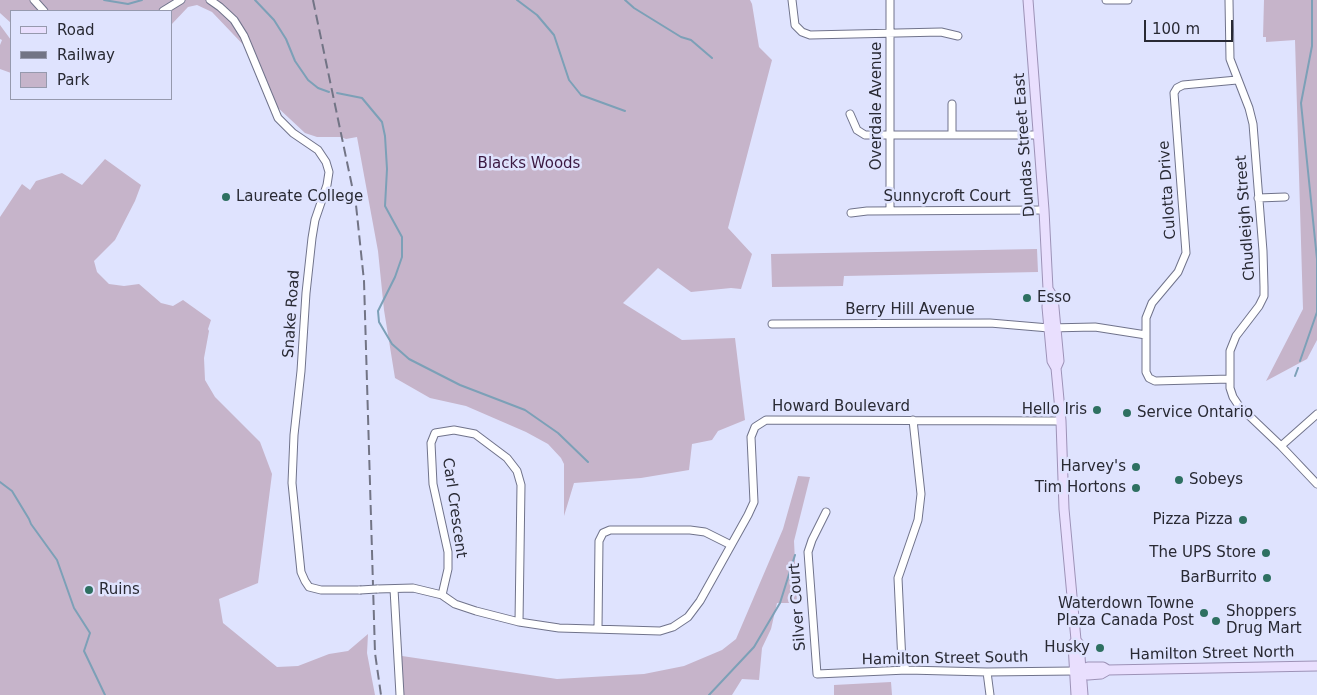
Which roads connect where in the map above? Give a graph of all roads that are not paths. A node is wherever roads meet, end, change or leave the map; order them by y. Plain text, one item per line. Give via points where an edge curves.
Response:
1 (34, 0) edge
2 (181, 0) edge
3 (210, 0) edge
4 (792, 0) edge
5 (890, 0) edge
6 (1028, 0) edge
7 (1106, 0) edge
8 (1128, 0) edge
9 (1229, 0) edge
10 (43, 10) edge
11 (165, 10) edge
12 (890, 33) junction
13 (958, 36) dead end
14 (1237, 80) junction
15 (952, 104) dead end
16 (850, 114) dead end
17 (1038, 134) junction
18 (890, 135) junction
19 (952, 135) junction
20 (1285, 197) dead end
21 (1258, 198) junction
22 (1044, 210) junction
23 (890, 211) junction
24 (850, 213) dead end
25 (772, 324) dead end
26 (1052, 328) junction
27 (1146, 335) junction
28 (1230, 380) junction
29 (1317, 414) edge
30 (913, 420) junction
31 (1060, 421) junction
32 (1281, 446) junction
33 (1317, 484) edge
34 (826, 512) dead end
35 (731, 545) junction
36 (394, 589) junction
37 (442, 595) junction
38 (519, 622) junction
39 (598, 628) junction
40 (1317, 666) edge
41 (906, 670) junction
42 (1078, 671) junction
43 (987, 672) junction
44 (817, 674) joint
45 (400, 695) edge
46 (990, 695) edge
47 (1076, 695) edge
48 (1083, 695) edge

1 - 10 street
2 - 11 street
3 - 36 street, Snake Road, bridge via 234,20 244,36 278,118 318,150 329,172 312,238 294,435 292,483 301,572 309,586 321,590
4 - 12 street via 794,26 810,35
5 - 12 street, Overdale Avenue
6 - 17 main road, Dundas Street East
7 - 8 street
9 - 14 street, Chudleigh Street via 1230,59
12 - 13 street via 941,32
12 - 18 street, Overdale Avenue
14 - 21 street, Chudleigh Street via 1253,124
14 - 27 street, Culotta Drive via 1183,85 1174,93 1186,253 1178,272 1152,303 1146,318
15 - 19 street
16 - 18 street via 860,134
17 - 19 street
17 - 22 main road, Dundas Street East
18 - 19 street
18 - 23 street, Overdale Avenue
20 - 21 street
21 - 28 street, Chudleigh Street via 1264,296 1236,336 1230,351
22 - 23 street, Sunnycroft Court
22 - 26 main road, Dundas Street East via 1048,289 1053,297
23 - 24 street, Sunnycroft Court
25 - 26 street, Berry Hill Avenue via 990,324
26 - 27 street, Berry Hill Avenue via 1095,327
26 - 31 main road, Dundas Street East via 1059,361 1056,368
27 - 28 street, Culotta Drive via 1146,372 1154,382
28 - 32 street, Chudleigh Street via 1233,397 1239,406
29 - 32 street
30 - 31 street, Howard Boulevard
30 - 35 street, Howard Boulevard via 766,420 754,427 754,502
30 - 41 street via 920,494 918,520 898,578 902,663
31 - 42 main road, Dundas Street East via 1064,509 1076,640 1079,644
32 - 33 street, Chudleigh Street
34 - 44 street, Silver Court via 808,552
35 - 39 street, Howard Boulevard via 700,601 688,617 673,627 660,631
35 - 39 street via 705,532 690,530 610,530 603,533 599,541
36 - 37 street, Snake Road via 413,588
36 - 45 street
37 - 38 street, Howard Boulevard via 455,604
37 - 38 street, Carl Crescent via 448,552 433,484 431,443 435,433 454,430 475,434 507,458 517,471 520,485
38 - 39 street, Howard Boulevard via 559,628
40 - 42 main road, Hamilton Street North via 1108,670 1088,667
41 - 43 street, Hamilton Street South
41 - 44 street, Hamilton Street South
42 - 43 street, Hamilton Street South
42 - 47 main road, Dundas Street East
42 - 48 main road, Dundas Street East
43 - 46 street

